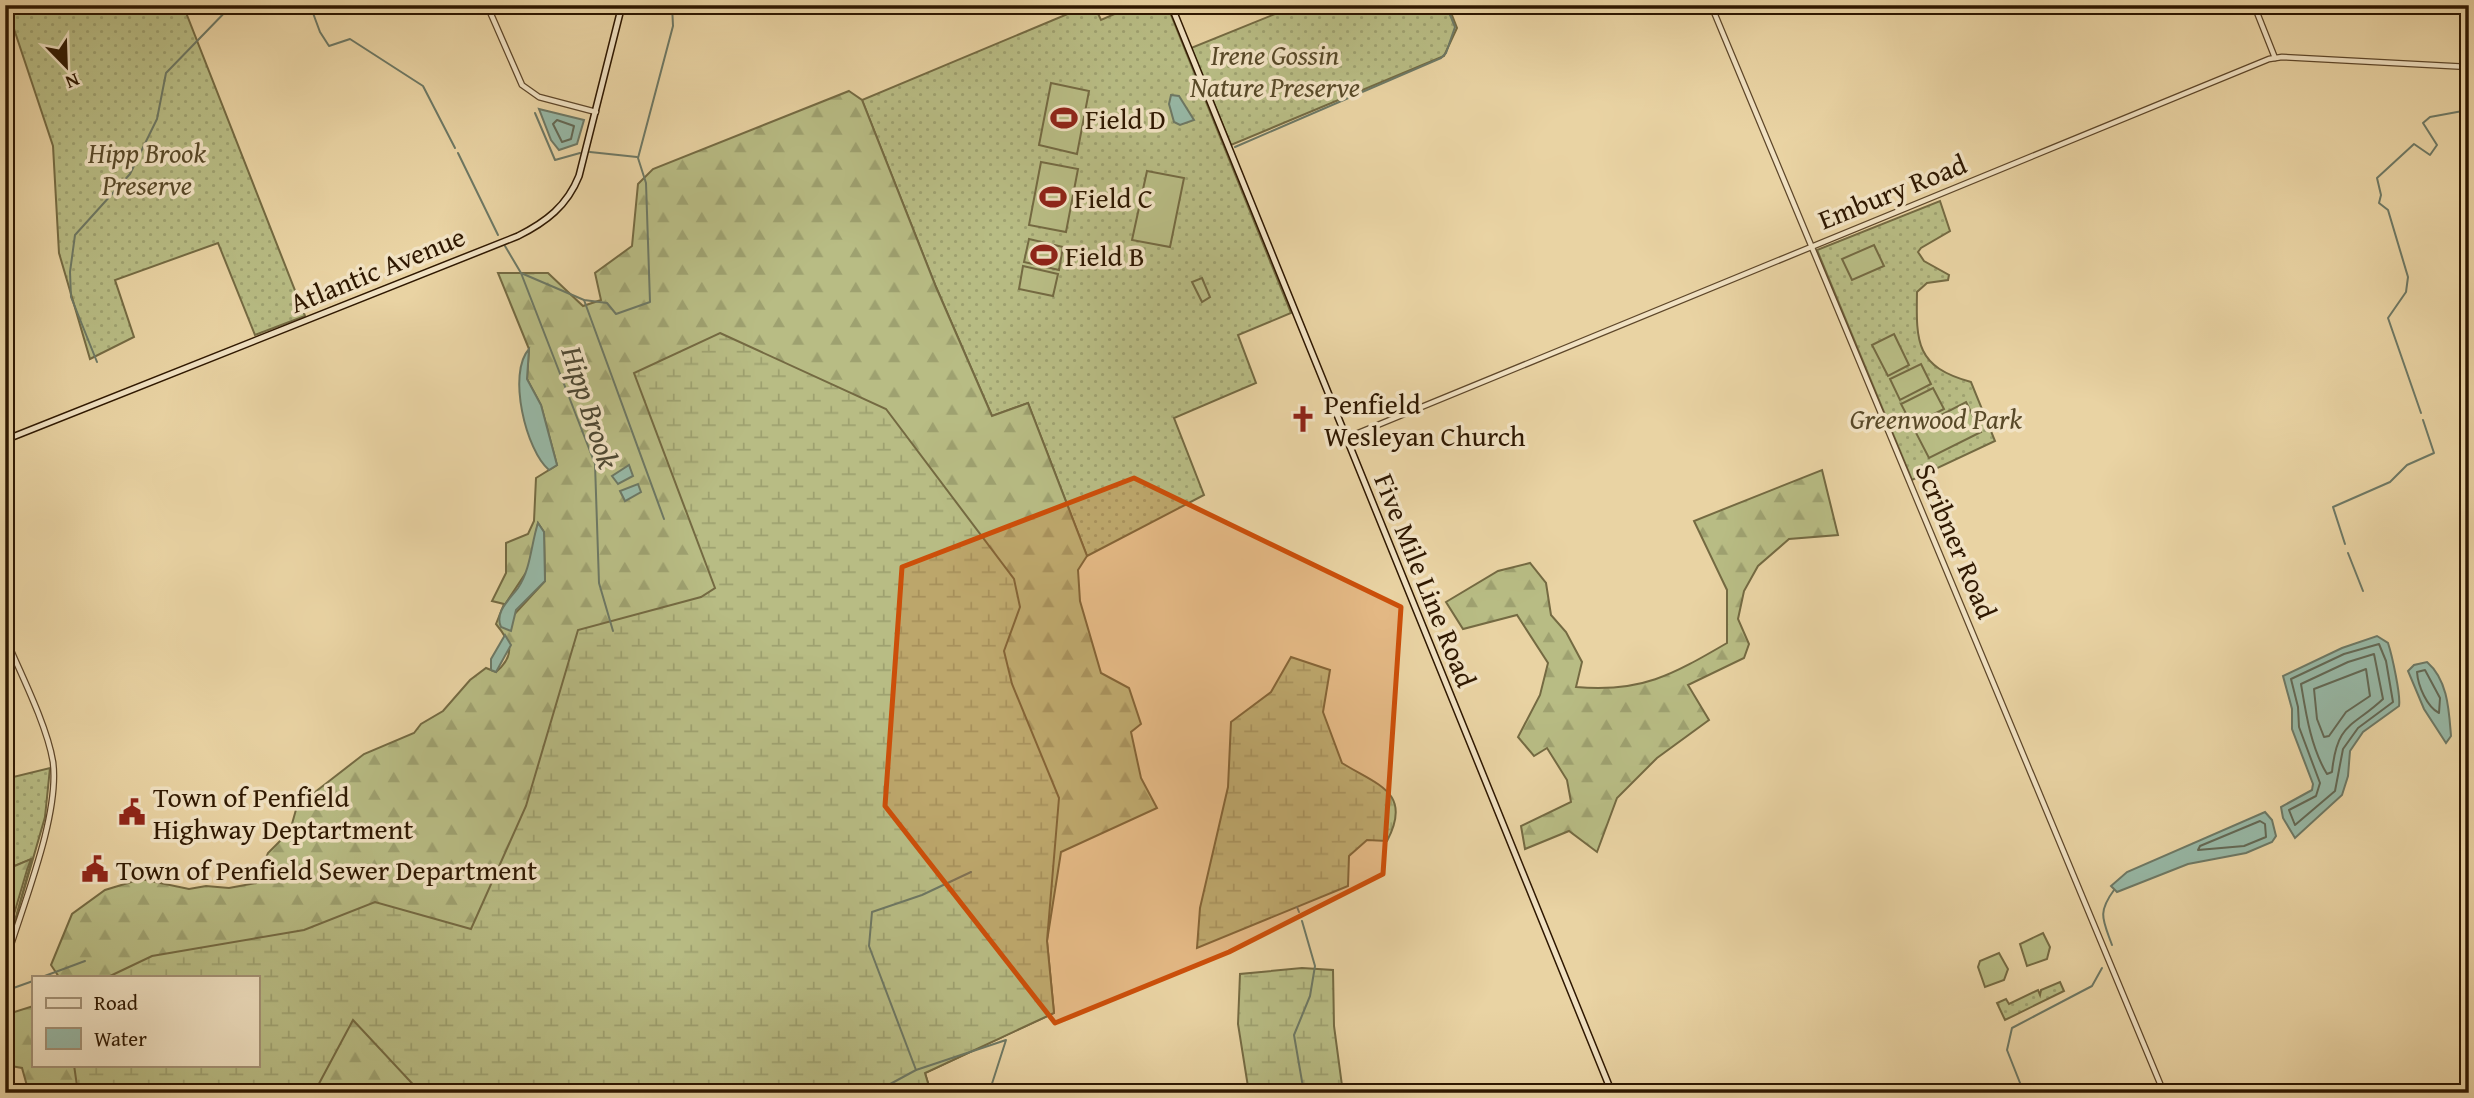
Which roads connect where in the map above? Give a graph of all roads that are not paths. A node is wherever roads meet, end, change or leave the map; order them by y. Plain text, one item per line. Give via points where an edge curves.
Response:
1 (487, 5) edge
2 (622, 5) edge
3 (1171, 5) edge
4 (1711, 5) edge
5 (2254, 5) edge
6 (2275, 58) junction
7 (2469, 67) edge
8 (596, 112) junction
9 (1812, 247) junction
10 (1346, 438) junction
11 (5, 440) edge
12 (5, 637) edge
13 (5, 964) edge
14 (1612, 1093) edge
15 (2164, 1093) edge

1 - 8 street via 522,85 538,97
2 - 8 main road, Atlantic Avenue
3 - 10 main road, Five Mile Line Road
4 - 9 street, Scribner Road
5 - 6 street
6 - 7 street, Embury Road
6 - 9 street, Embury Road
8 - 11 main road, Atlantic Avenue via 575,187 558,210 536,227
9 - 10 street, Embury Road
9 - 15 street, Scribner Road
10 - 14 main road, Five Mile Line Road
12 - 13 street via 47,741 54,772 45,832

